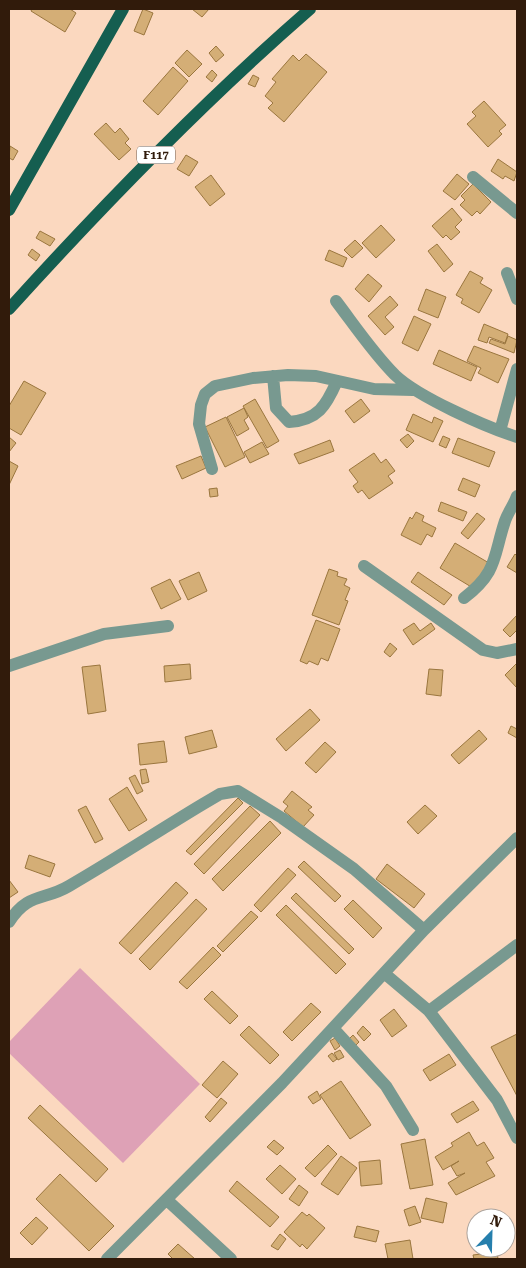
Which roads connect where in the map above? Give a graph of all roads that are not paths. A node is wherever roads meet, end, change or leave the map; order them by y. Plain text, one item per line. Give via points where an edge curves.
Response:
1 (123, 9) edge
2 (310, 9) edge
3 (473, 177) dead end
4 (9, 210) edge
5 (517, 214) edge
6 (507, 273) dead end
7 (517, 299) edge
8 (336, 301) dead end
9 (9, 309) edge
10 (517, 368) edge
11 (273, 376) junction
12 (337, 381) junction
13 (413, 390) junction
14 (500, 431) junction
15 (517, 437) edge
16 (212, 468) dead end
17 (517, 496) edge
18 (364, 566) dead end
19 (464, 598) dead end
20 (168, 626) dead end
21 (517, 648) edge
22 (9, 666) edge
23 (517, 838) edge
24 (9, 922) edge
25 (424, 930) junction
26 (517, 945) edge
27 (384, 973) junction
28 (429, 1011) junction
29 (333, 1028) junction
30 (413, 1130) dead end
31 (517, 1138) edge
32 (167, 1200) junction
33 (107, 1259) edge
34 (231, 1259) edge

1 - 4 main road
2 - 9 main road, F117 via 240,70
3 - 5 street
6 - 7 street
8 - 13 street via 376,355
10 - 14 street
11 - 12 street via 316,376
11 - 12 street via 276,408 289,422 305,421 321,411
11 - 16 street via 216,386 205,394 199,424
12 - 13 street via 374,389
13 - 14 street
14 - 15 street
17 - 19 street via 506,519 497,557 488,574
18 - 21 street via 483,650 497,653
20 - 22 street via 104,634
23 - 25 street
24 - 25 street via 16,910 31,899 67,888 211,799 229,791 238,791 354,868
25 - 27 street
26 - 28 street
27 - 28 street
27 - 29 street
28 - 31 street via 496,1100
29 - 30 street via 386,1086
29 - 32 street
32 - 33 street
32 - 34 street

